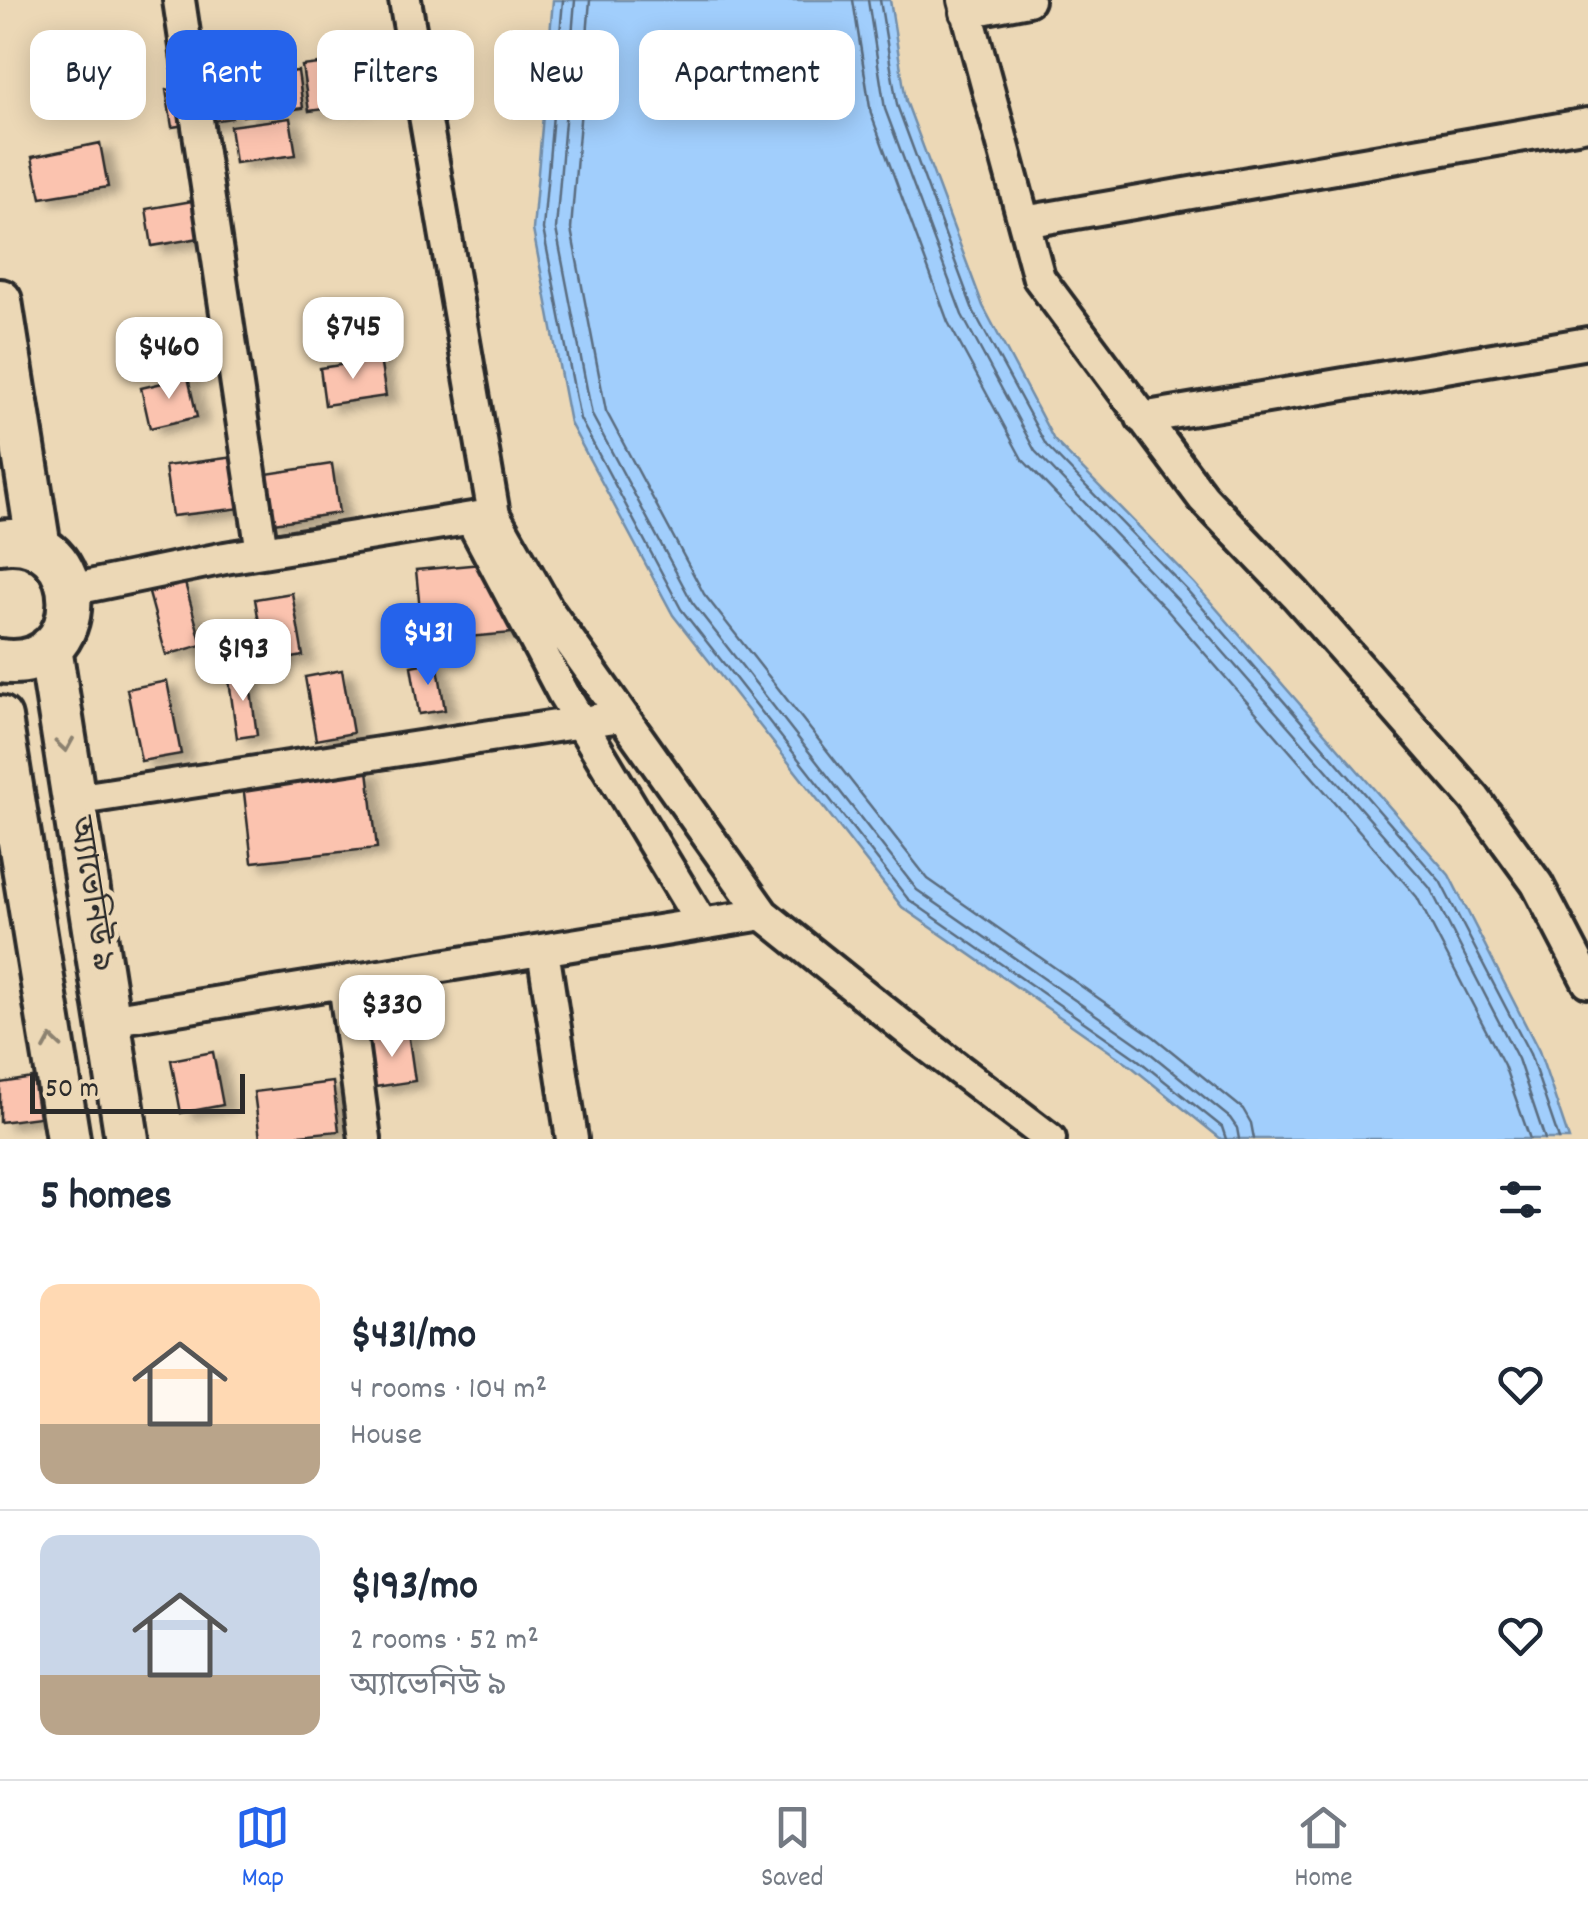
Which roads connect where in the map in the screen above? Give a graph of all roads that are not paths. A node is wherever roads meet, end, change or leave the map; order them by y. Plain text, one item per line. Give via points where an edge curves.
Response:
1 (179, 0) edge
2 (405, 0) edge
3 (1028, 0) edge
4 (965, 6) edge
5 (1588, 124) edge
6 (1024, 222) junction
7 (0, 301) edge
8 (1588, 344) edge
9 (1142, 418) junction
10 (483, 517) junction
11 (20, 545) edge
12 (262, 552) junction
13 (70, 590) junction
14 (50, 648) junction
15 (0, 662) edge
16 (621, 716) junction
17 (0, 718) edge
18 (581, 722) junction
19 (74, 800) junction
20 (763, 914) junction
21 (702, 924) junction
22 (544, 950) junction
23 (344, 982) junction
24 (1588, 982) edge
25 (109, 1020) junction
26 (68, 1139) edge
27 (127, 1139) edge
28 (365, 1139) edge
29 (572, 1139) edge
30 (1050, 1139) edge

1 - 12 street
2 - 10 street
3 - 4 street
4 - 6 street
5 - 6 street
6 - 9 street via 1039,278
7 - 11 street
8 - 9 street
9 - 24 street via 1203,498 1475,798 1537,884
10 - 12 street
10 - 16 street
10 - 18 street
11 - 13 street via 54,559
12 - 13 street
13 - 14 street via 68,622
14 - 15 street via 32,659
14 -> 19 street, অ্যাভেনিউ ৯
16 - 18 street
16 - 20 street
26 -> 17 street, অ্যাভেনিউ ৯
18 - 19 street
18 - 21 street
19 - 25 street, অ্যাভেনিউ ৯
20 - 21 street
20 - 30 street
21 - 22 street
22 - 23 street
22 - 29 street
23 - 25 street
23 - 28 street
25 - 27 street, অ্যাভেনিউ ৯

